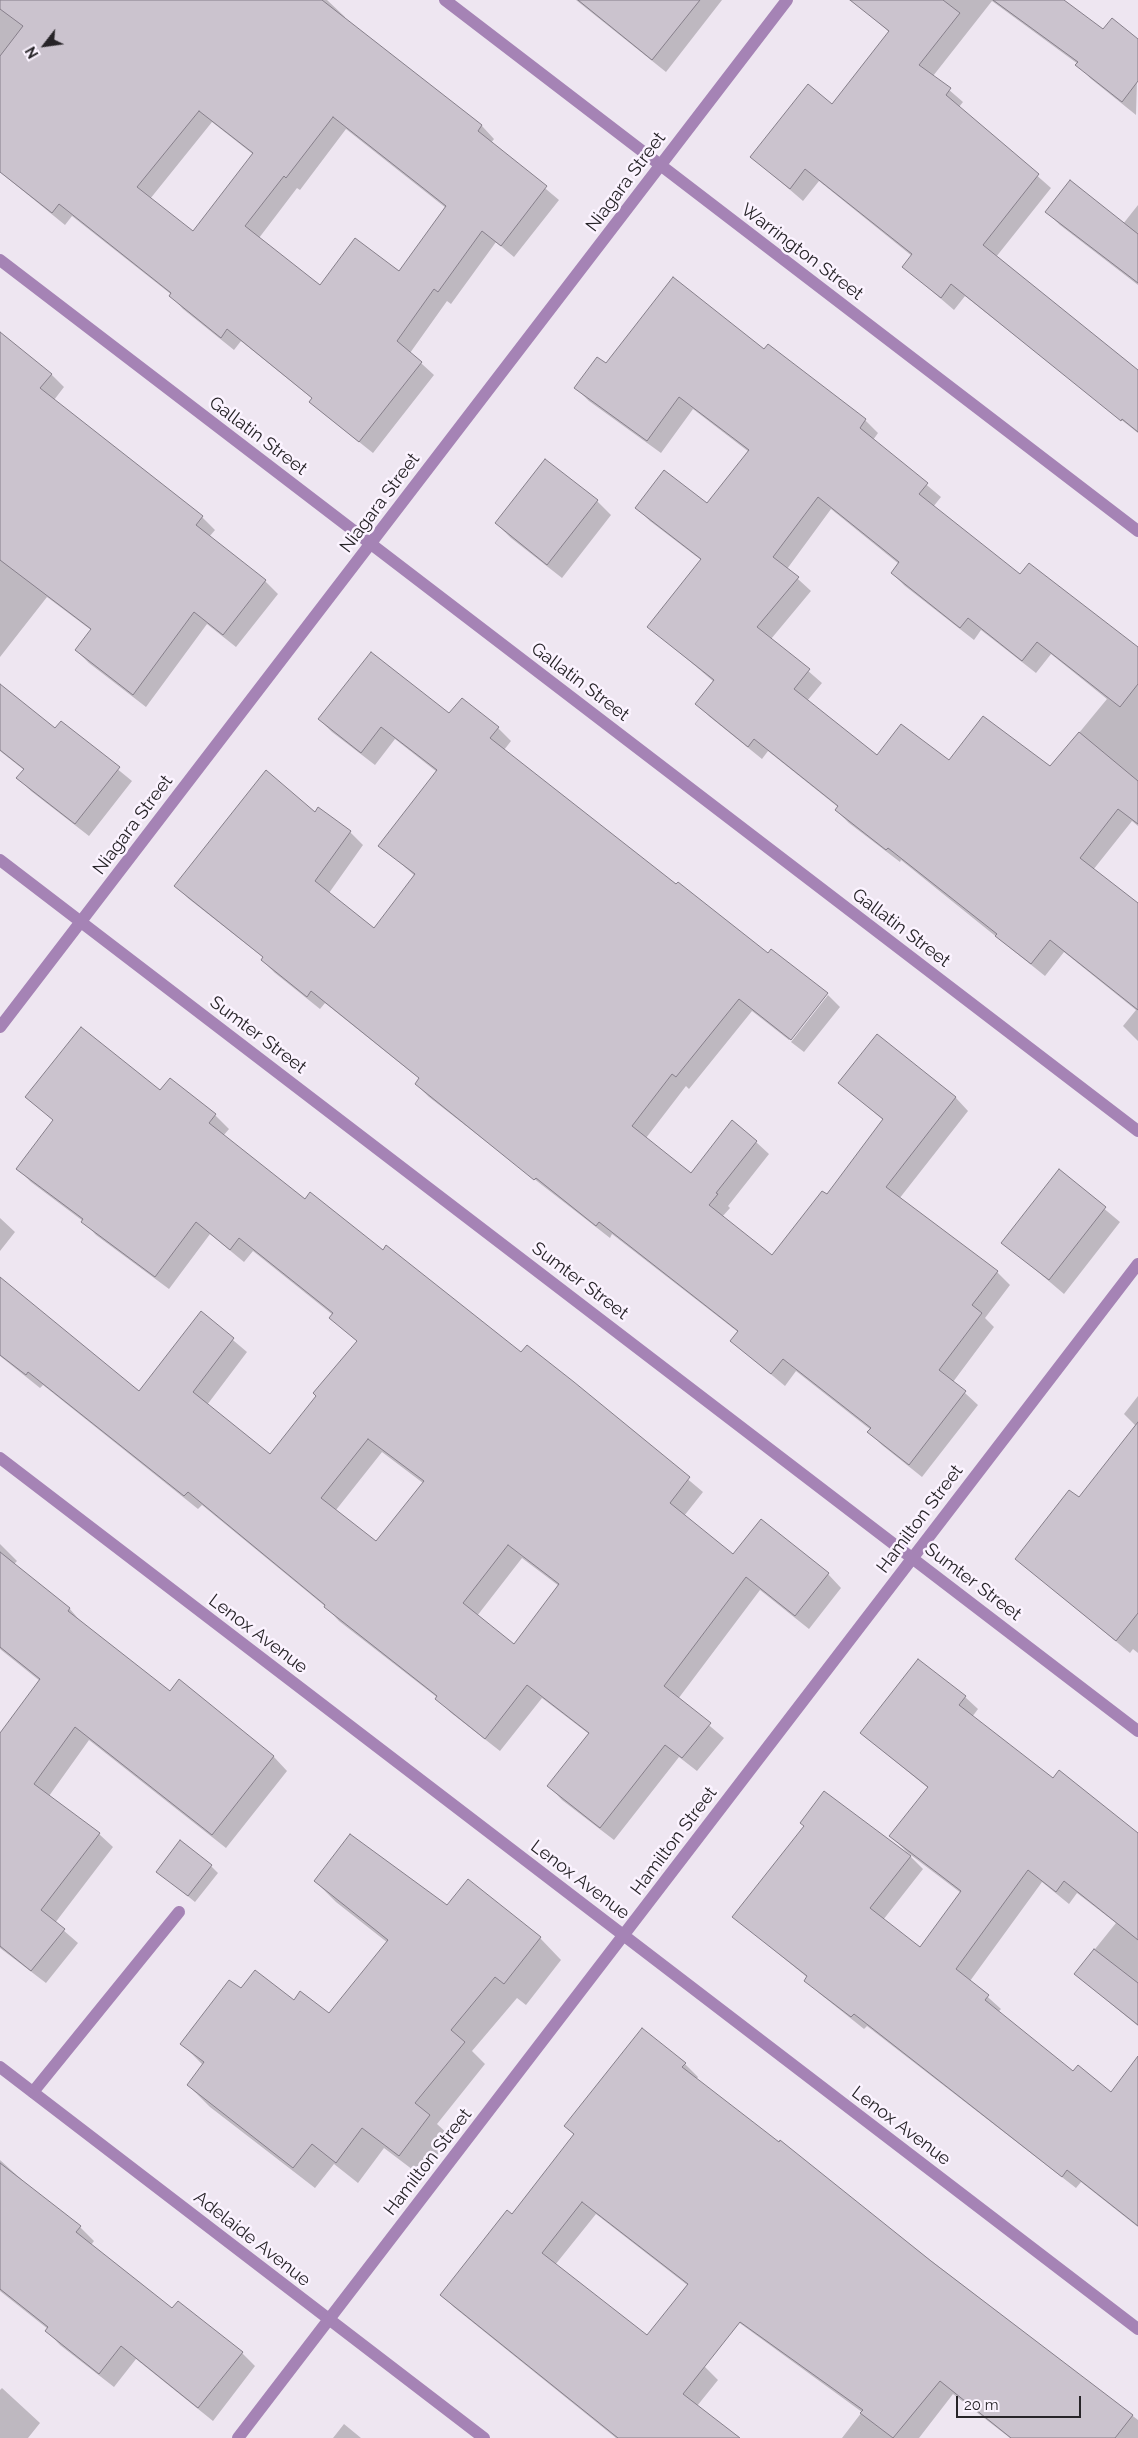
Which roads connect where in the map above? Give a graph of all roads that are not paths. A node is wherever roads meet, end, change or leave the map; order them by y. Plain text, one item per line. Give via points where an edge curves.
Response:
1 (445, 0) edge
2 (787, 0) edge
3 (660, 165) junction
4 (0, 260) edge
5 (1138, 531) edge
6 (370, 544) junction
7 (0, 860) edge
8 (81, 922) junction
9 (0, 1027) edge
10 (1138, 1131) edge
11 (1138, 1264) edge
12 (0, 1458) edge
13 (913, 1558) junction
14 (1138, 1730) edge
15 (179, 1912) dead end
16 (624, 1936) junction
17 (0, 2067) edge
18 (33, 2092) junction
19 (329, 2320) junction
20 (1138, 2329) edge
21 (238, 2438) edge
22 (484, 2438) edge

1 - 3 street, Warrington Street
2 - 3 street, Niagara Street
3 - 5 street, Warrington Street
3 - 6 street, Niagara Street
4 - 6 street, Gallatin Street
6 - 8 street, Niagara Street
6 - 10 street, Gallatin Street
7 - 8 street, Sumter Street
8 - 9 street, Niagara Street
8 - 13 street, Sumter Street
11 - 13 street, Hamilton Street
12 - 16 street, Lenox Avenue
13 - 14 street, Sumter Street
13 - 16 street, Hamilton Street
15 - 18 street
16 - 19 street, Hamilton Street
16 - 20 street, Lenox Avenue
17 - 18 street, Adelaide Avenue
18 - 19 street, Adelaide Avenue
19 - 21 street, Hamilton Street
19 - 22 street, Adelaide Avenue

